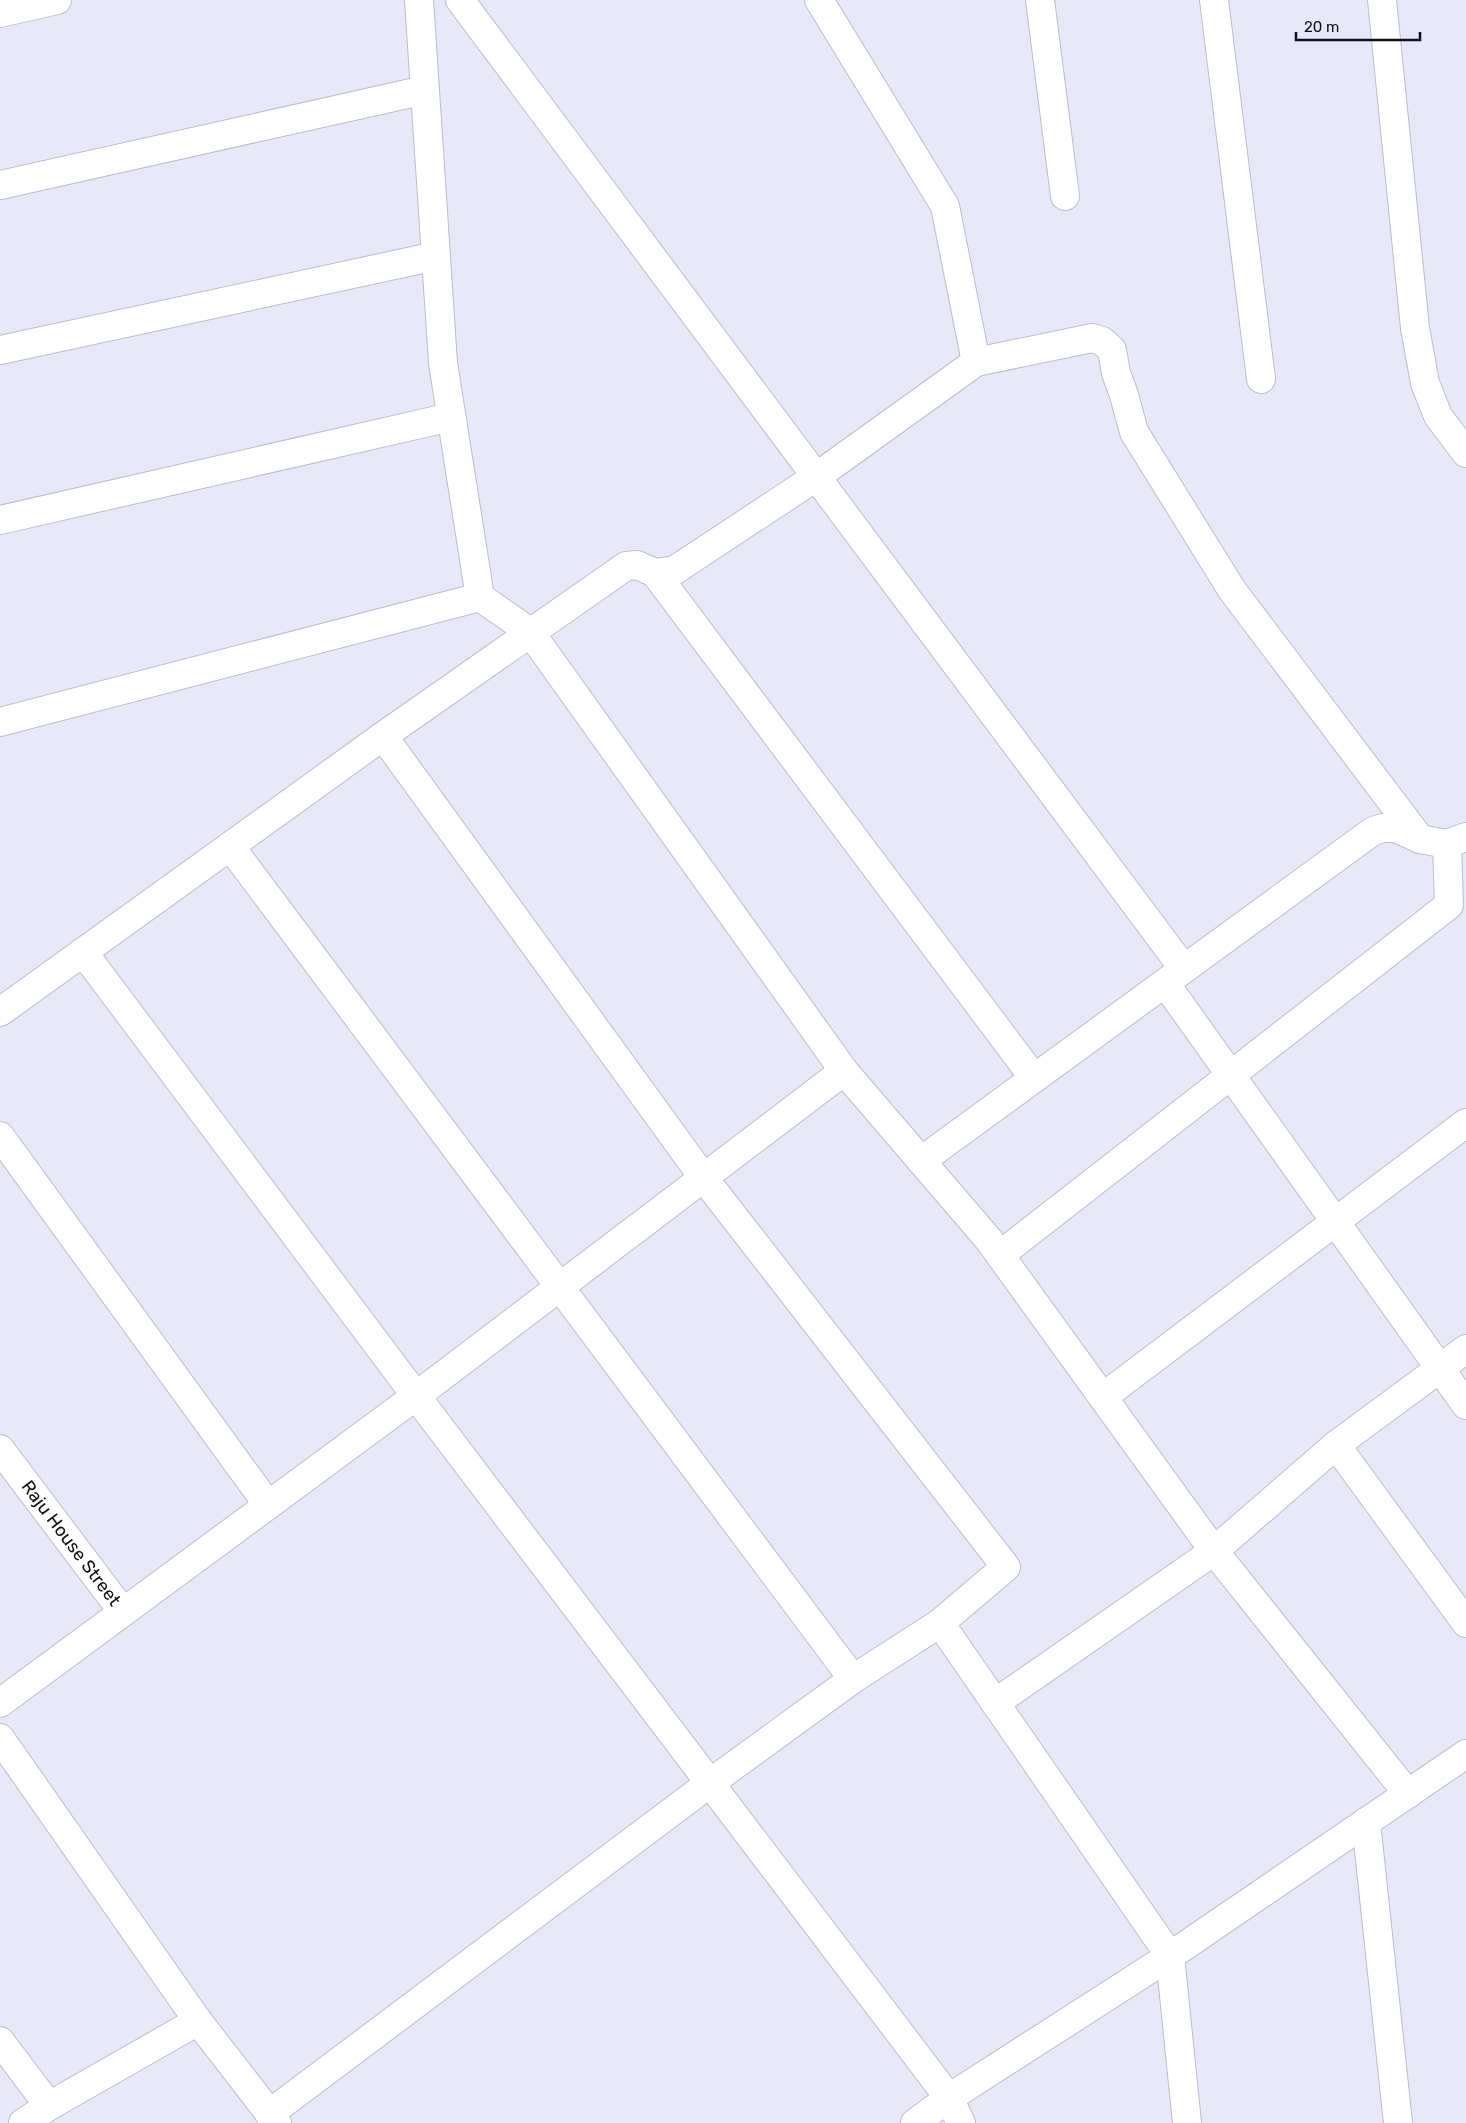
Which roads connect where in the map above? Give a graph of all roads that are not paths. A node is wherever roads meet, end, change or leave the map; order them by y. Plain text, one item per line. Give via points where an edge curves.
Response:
1 (57, 0) edge
2 (419, 0) edge
3 (460, 0) edge
4 (819, 0) edge
5 (1040, 0) edge
6 (1214, 0) edge
7 (1382, 0) edge
8 (0, 13) edge
9 (425, 90) junction
10 (0, 185) edge
11 (1065, 196) dead end
12 (436, 256) junction
13 (0, 350) edge
14 (976, 362) junction
15 (1261, 379) dead end
16 (452, 417) junction
17 (1466, 453) edge
18 (816, 477) junction
19 (0, 520) edge
20 (655, 573) junction
21 (480, 597) junction
22 (530, 632) junction
23 (0, 722) edge
24 (383, 736) junction
25 (1420, 839) junction
26 (1457, 840) edge
27 (230, 846) junction
28 (83, 952) junction
29 (1174, 976) junction
30 (0, 1012) edge
31 (844, 1070) junction
32 (1231, 1075) junction
33 (1034, 1078) junction
34 (1466, 1123) edge
35 (0, 1136) edge
36 (921, 1160) junction
37 (703, 1177) junction
38 (1335, 1221) junction
39 (1000, 1255) junction
40 (561, 1285) junction
41 (1466, 1349) edge
42 (1440, 1368) junction
43 (416, 1396) junction
44 (1103, 1398) junction
45 (1466, 1405) edge
46 (1336, 1445) junction
47 (0, 1448) edge
48 (268, 1505) junction
49 (1214, 1551) junction
50 (123, 1612) junction
51 (940, 1623) junction
52 (1466, 1623) edge
53 (854, 1679) junction
54 (0, 1703) edge
55 (995, 1703) junction
56 (0, 1738) edge
57 (1466, 1754) edge
58 (710, 1783) junction
59 (1408, 1794) junction
60 (1366, 1822) junction
61 (1170, 1956) junction
62 (198, 2021) junction
63 (0, 2041) edge
64 (949, 2098) junction
65 (49, 2106) junction
66 (273, 2118) edge
67 (23, 2123) edge
68 (915, 2123) edge
69 (961, 2123) edge
70 (1187, 2123) edge
71 (1398, 2123) edge

1 - 8 street
2 - 9 street
3 - 18 street
4 - 14 street via 945,206
5 - 11 street
6 - 15 street
7 - 17 street via 1415,328 1425,383 1438,416
9 - 10 street
9 - 12 street
12 - 13 street
12 - 16 street via 443,363
14 - 18 street
14 - 25 street via 1092,338 1102,341 1112,350 1134,432 1232,590
16 - 19 street
16 - 21 street
18 - 20 street via 675,570
18 - 29 street
20 - 22 street via 637,565 626,566
20 - 33 street
21 - 22 street
21 - 23 street
22 - 24 street
22 - 31 street
24 - 27 street
24 - 37 street
25 - 26 street
25 - 29 street via 1396,828 1373,831
26 - 32 street via 1449,905
27 - 28 street
27 - 40 street
28 - 30 street
28 - 43 street
29 - 32 street
29 - 33 street
31 - 36 street
31 - 37 street
32 - 38 street
32 - 39 street
33 - 36 street
34 - 38 street
35 - 48 street
36 - 39 street
37 - 40 street
37 - 51 street via 1006,1567
38 - 42 street
38 - 44 street
39 - 44 street
40 - 43 street
40 - 53 street
41 - 42 street
42 - 45 street
42 - 46 street
43 - 48 street
43 - 58 street
44 - 49 street
46 - 49 street
46 - 52 street
47 - 50 street, Raju House Street
48 - 50 street
49 - 55 street
49 - 59 street
50 - 54 street
51 - 53 street
51 - 55 street
53 - 58 street
55 - 61 street
56 - 62 street
57 - 59 street
58 - 64 street
58 - 66 street
59 - 60 street
60 - 61 street
60 - 71 street
61 - 64 street
61 - 70 street
62 - 65 street
62 - 66 street
63 - 65 street
64 - 68 street
64 - 69 street
65 - 67 street

